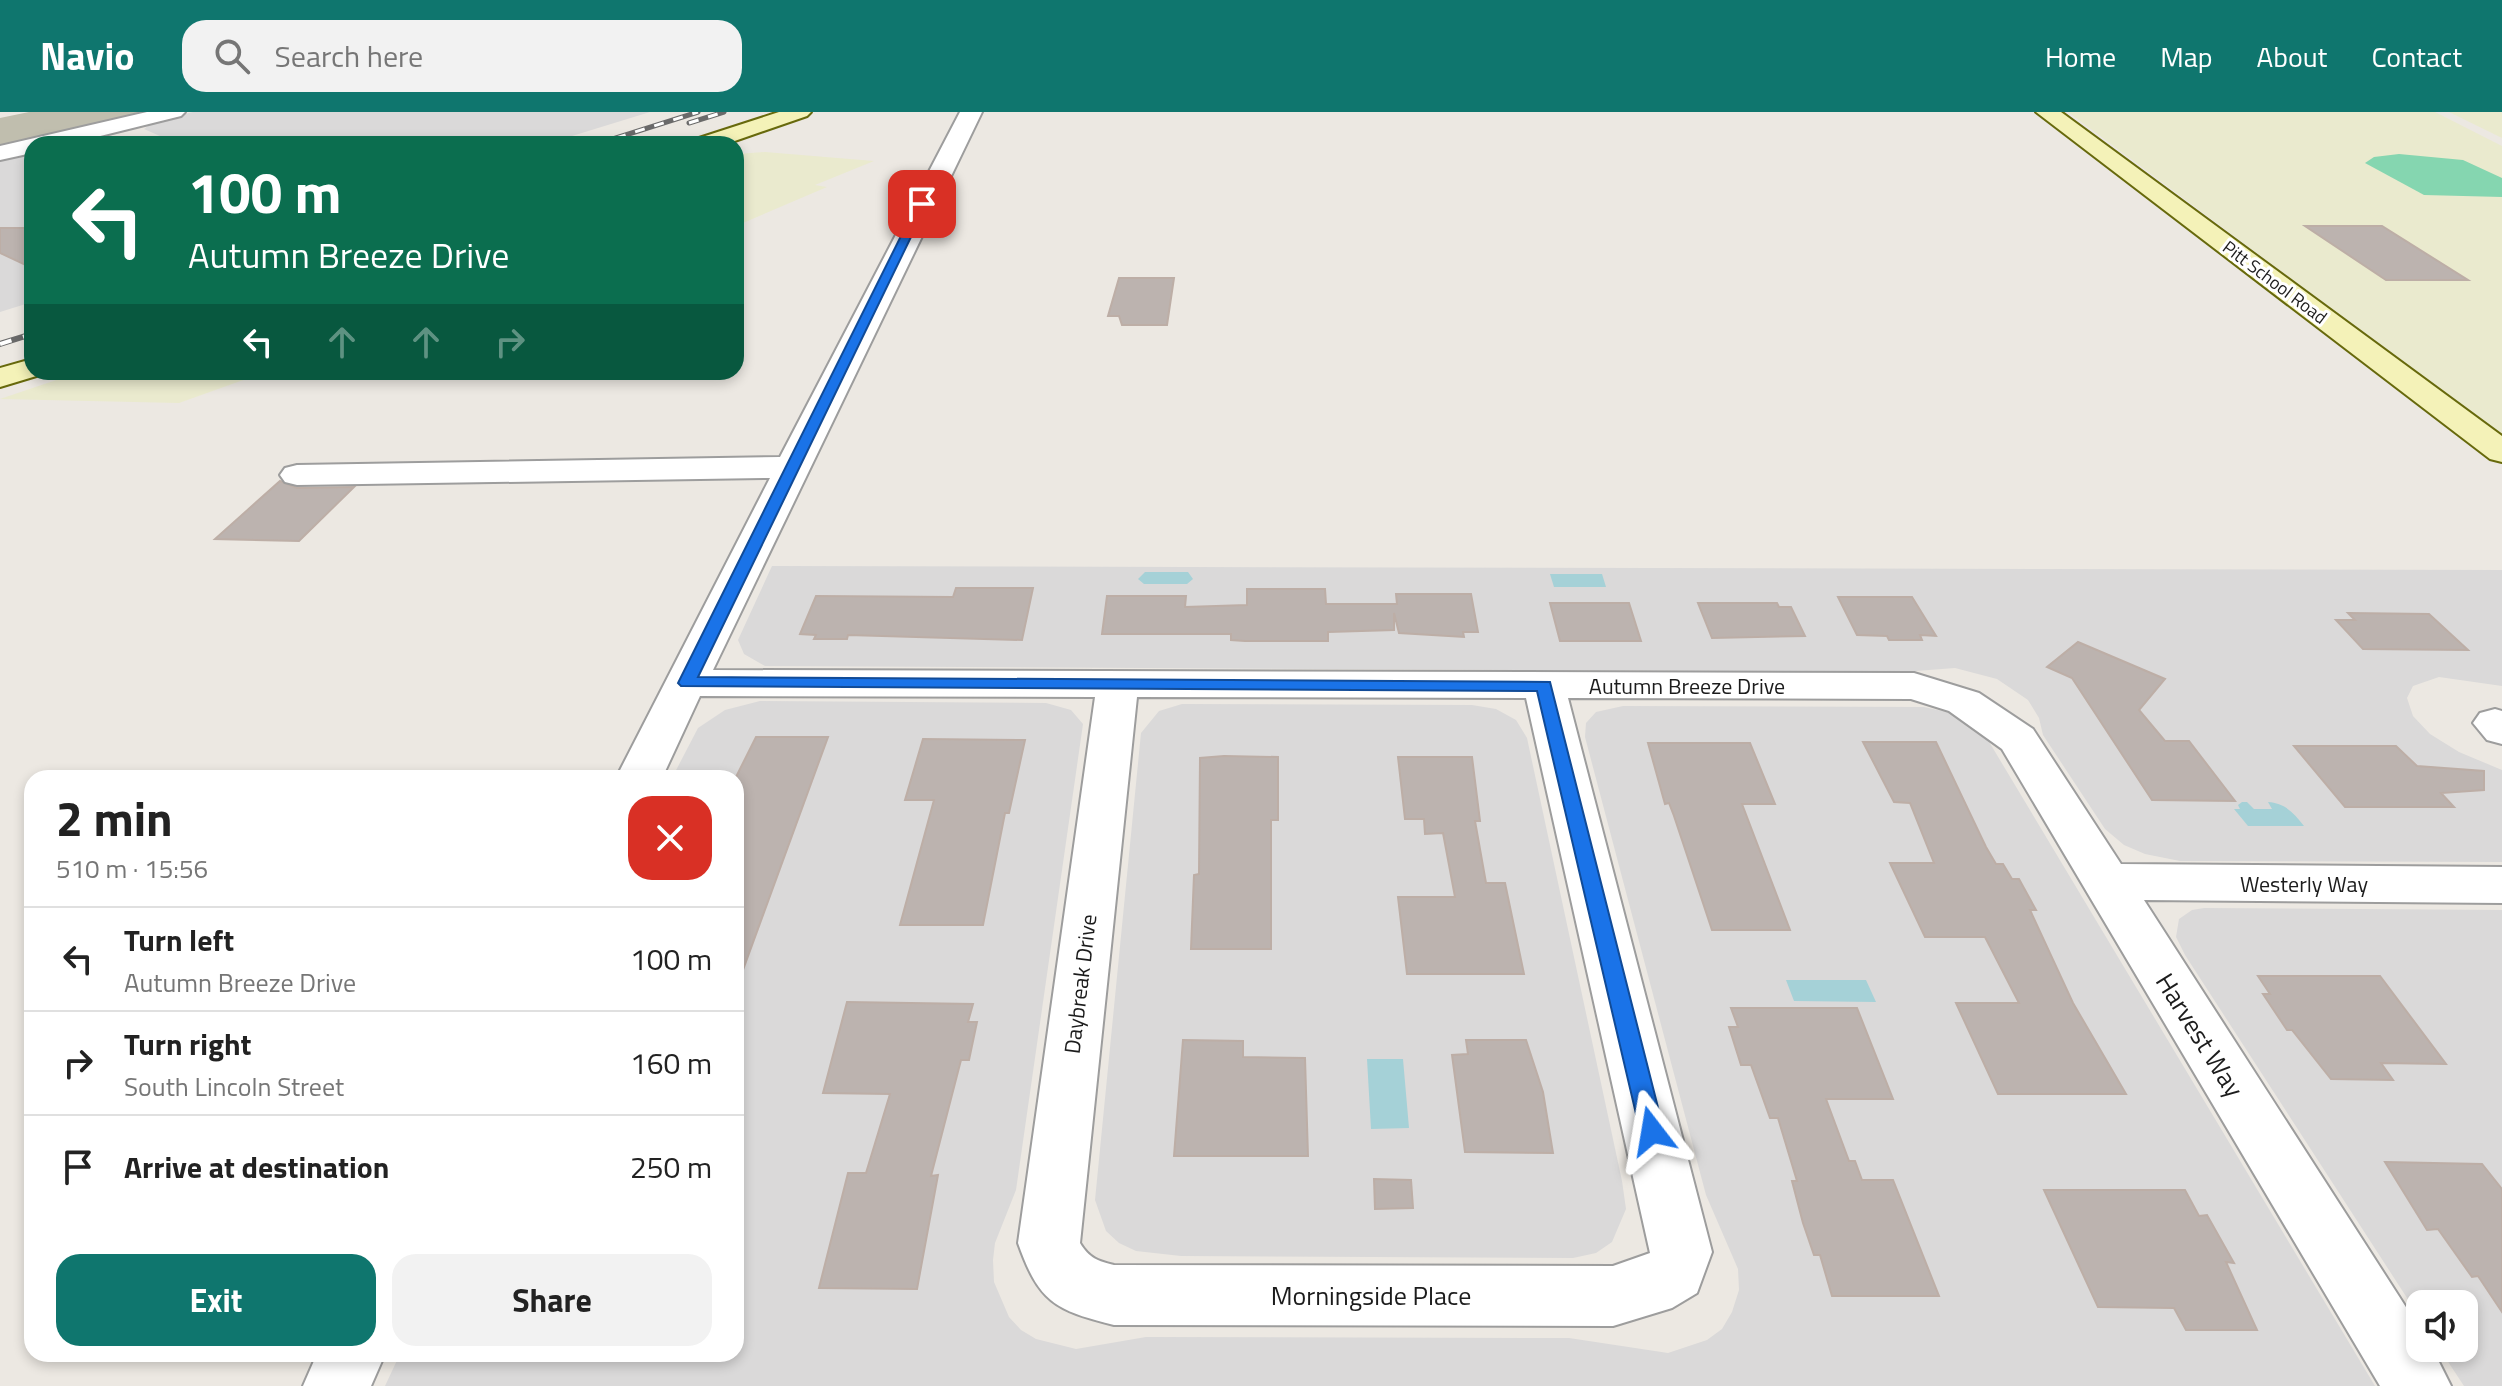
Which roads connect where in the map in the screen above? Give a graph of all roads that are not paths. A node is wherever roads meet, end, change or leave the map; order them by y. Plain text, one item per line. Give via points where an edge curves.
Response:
1 (174, 112) edge
2 (800, 112) edge
3 (971, 112) edge
4 (2047, 112) edge
5 (115, 127) junction
6 (75, 136) edge
7 (137, 136) edge
8 (728, 136) edge
9 (24, 148) edge
10 (0, 153) edge
11 (24, 370) edge
12 (0, 378) edge
13 (2502, 452) edge
14 (791, 467) junction
15 (297, 475) dead end
16 (687, 683) junction
17 (1117, 686) junction
18 (1544, 686) junction
19 (1964, 702) joint
20 (643, 770) edge
21 (2106, 882) junction
22 (2502, 885) edge
23 (1066, 1278) joint
24 (348, 1362) edge
25 (336, 1386) edge
26 (2418, 1386) edge

1 - 5 street
2 - 8 street
3 - 14 street
4 - 13 street, Pitt School Road
5 - 6 street
5 - 7 street
9 - 10 street
11 - 12 street
14 - 15 street via 676,475
14 - 16 street
16 - 17 street, Autumn Breeze Drive
16 - 20 street
17 - 18 street, Autumn Breeze Drive
17 - 23 street, Daybreak Drive via 1049,1243
18 - 19 street, Autumn Breeze Drive via 1914,686
18 - 23 street, Morningside Place via 1681,1252 1675,1272 1650,1287 1613,1296 1114,1295
19 - 21 street, Harvest Way via 2018,739
21 - 22 street, Westerly Way
21 - 26 street, Harvest Way
24 - 25 street

